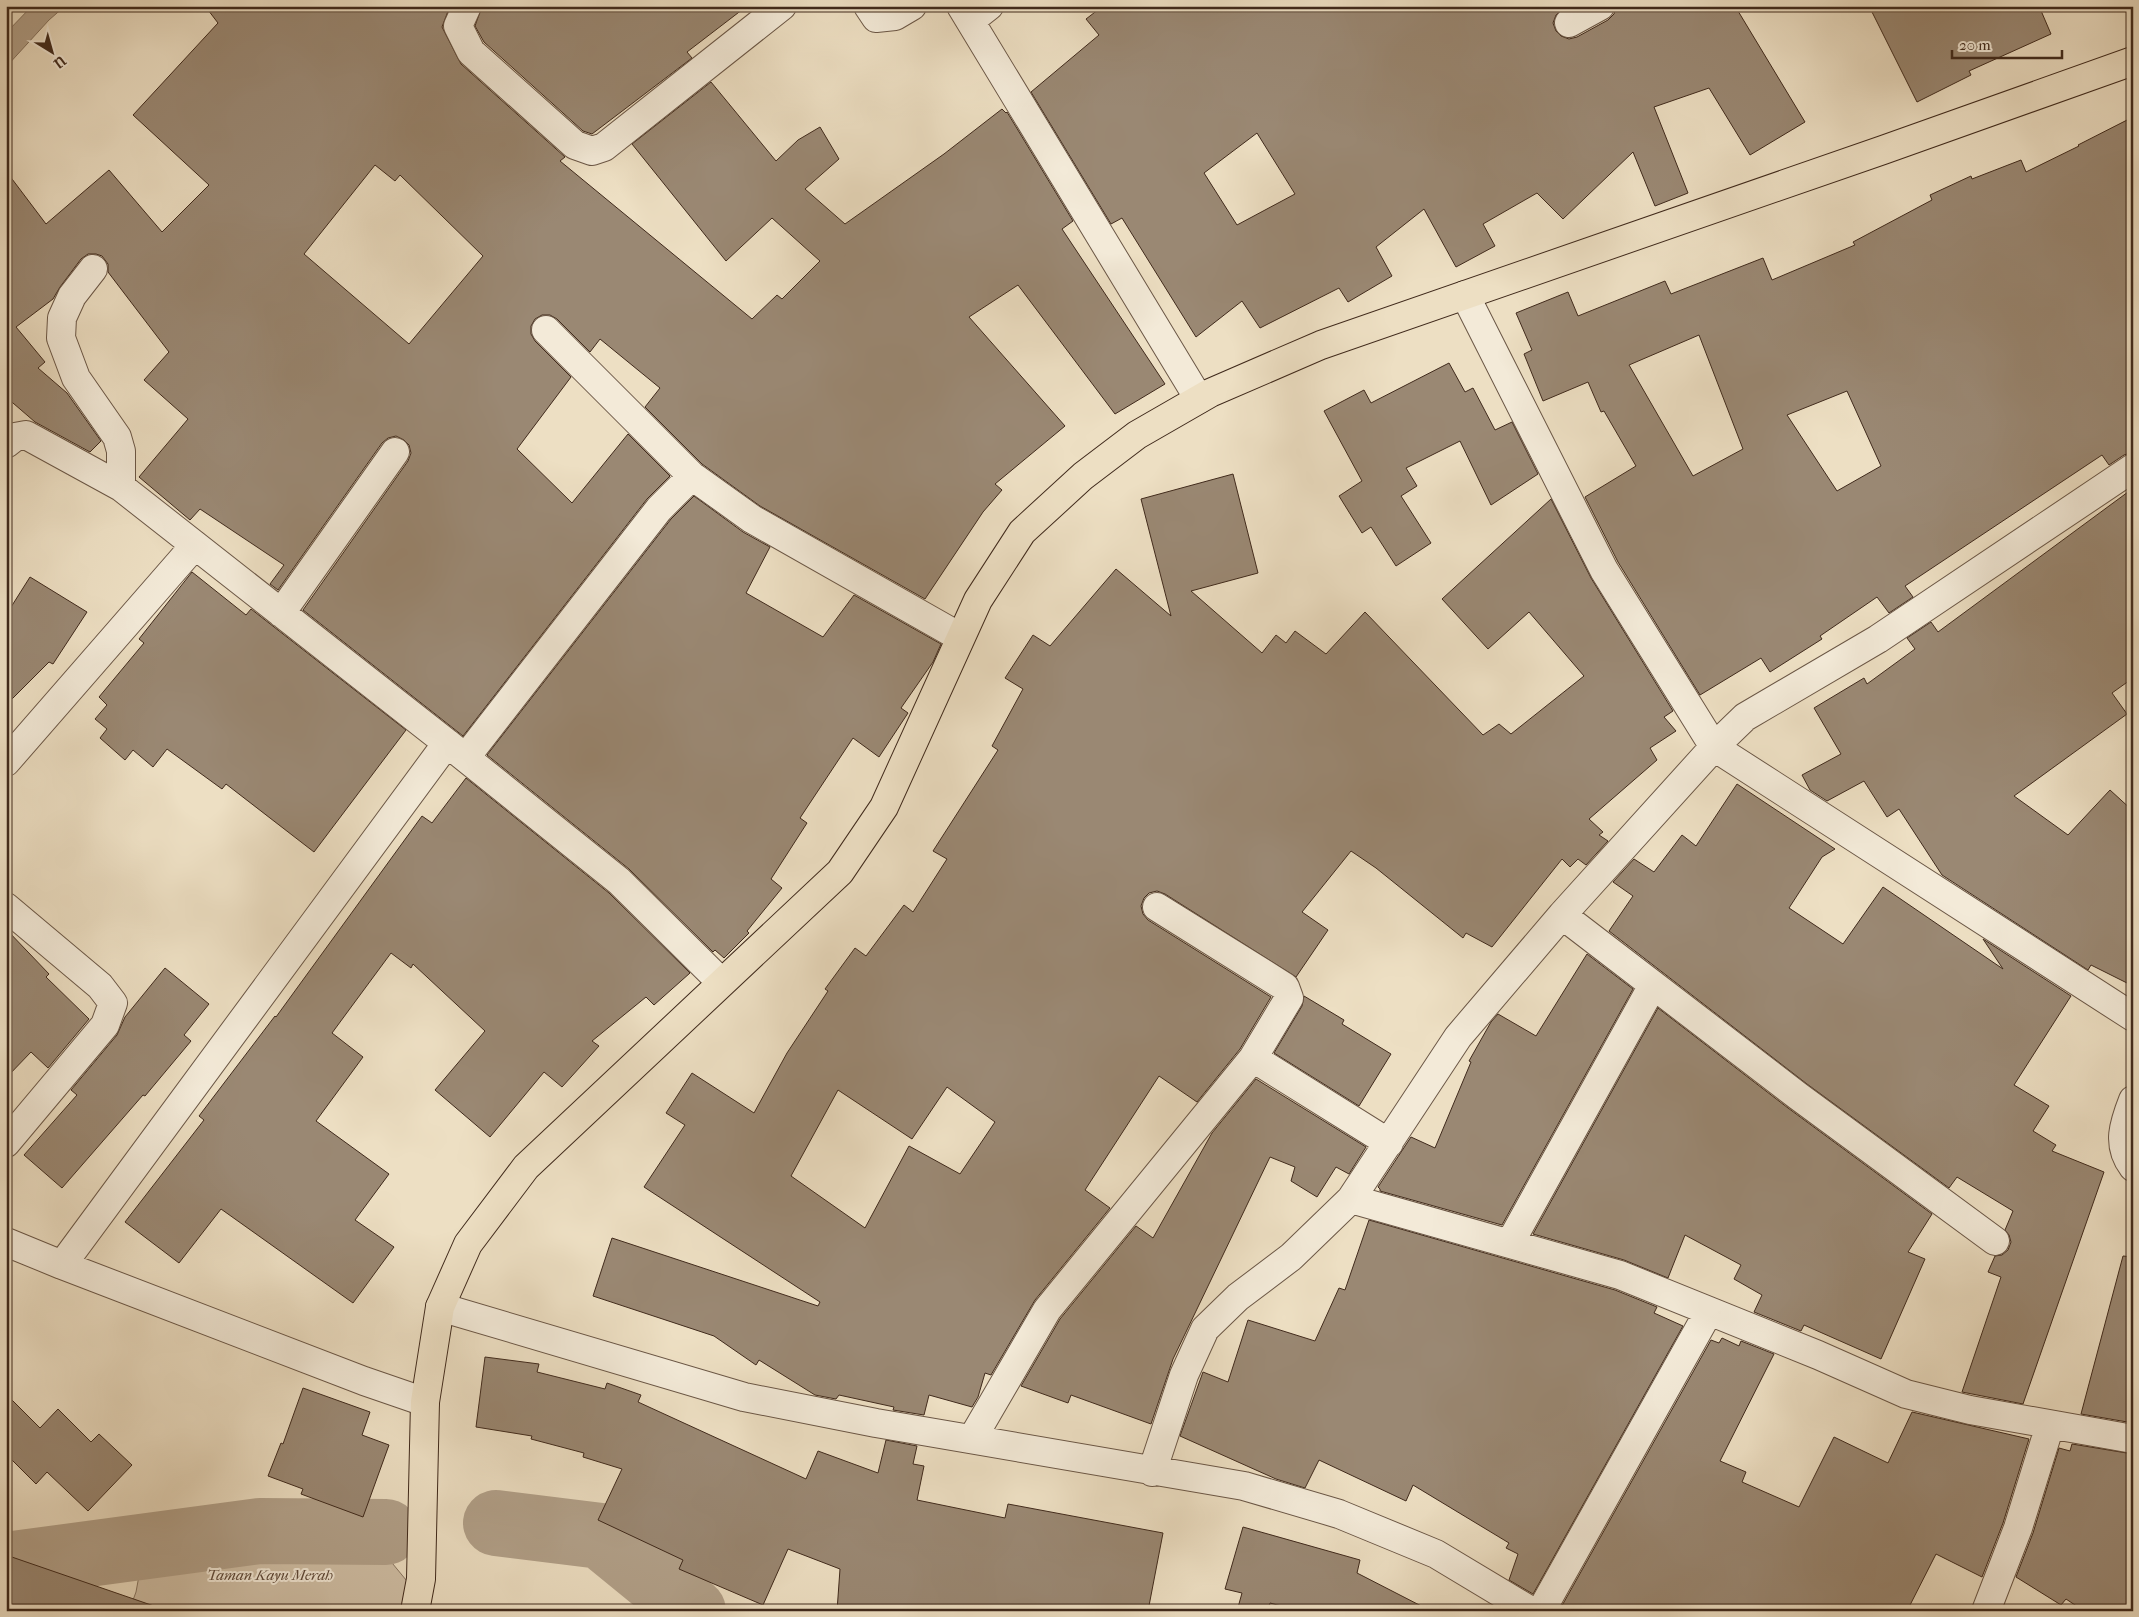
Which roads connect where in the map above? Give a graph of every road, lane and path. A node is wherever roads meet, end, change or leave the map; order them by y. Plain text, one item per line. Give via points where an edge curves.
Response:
1 (467, 6) edge
2 (782, 6) edge
3 (868, 6) edge
4 (912, 6) edge
5 (1600, 6) edge
6 (973, 11) edge
7 (1570, 23) dead end
8 (2133, 61) edge
9 (93, 269) dead end
10 (1466, 295) junction
11 (546, 330) dead end
12 (1199, 399) junction
13 (6, 444) edge
14 (396, 452) dead end
15 (2133, 468) edge
16 (692, 476) junction
17 (121, 487) junction
18 (195, 545) junction
19 (281, 613) junction
20 (960, 637) junction
21 (1714, 747) junction
22 (456, 750) junction
23 (6, 762) edge
24 (1157, 906) dead end
25 (6, 907) edge
26 (1562, 915) junction
27 (721, 982) junction
28 (1653, 985) junction
29 (2133, 1017) edge
30 (1253, 1058) junction
31 (2133, 1100) edge
32 (1389, 1142) junction
33 (6, 1143) edge
34 (2133, 1167) edge
35 (1351, 1199) junction
36 (1995, 1241) dead end
37 (6, 1242) edge
38 (1510, 1244) junction
39 (62, 1265) junction
40 (440, 1307) junction
41 (1709, 1311) junction
42 (425, 1402) junction
43 (2050, 1425) junction
44 (972, 1439) junction
45 (2133, 1439) edge
46 (1152, 1472) junction
47 (415, 1611) edge
48 (1531, 1611) edge
49 (1541, 1611) edge
50 (1986, 1611) edge

1 - 2 street via 458,26 471,52 575,145 592,152 604,147
3 - 4 street via 876,18 895,16
5 - 7 street
6 - 12 street
8 - 10 highway
9 - 17 street via 72,296 62,318 61,338 76,378 117,437 121,451
10 - 12 highway via 1321,345
10 - 21 street via 1604,570
11 - 16 street
12 - 20 highway via 1137,435 1022,532 978,600
13 - 17 street via 26,434
14 - 19 street
15 - 21 street via 1878,639 1745,717
16 - 20 street via 752,519
16 - 22 street via 659,509
17 - 18 street
18 - 19 street
18 - 23 street
19 - 22 street
20 - 27 highway via 884,807 840,872
21 - 26 street
21 - 29 street
22 - 27 street via 619,881
22 - 39 street
24 - 30 street via 1289,992 1289,998
25 - 33 street via 100,986 112,1003 105,1025
26 - 28 street
26 - 32 street via 1458,1037
27 - 40 highway via 526,1167 468,1244
28 - 36 street
28 - 38 street
30 - 32 street
30 - 44 street via 1047,1310
31 - 34 street via 2122,1131 2127,1160
32 - 35 street
35 - 38 street
35 - 46 street via 1291,1257 1238,1296 1205,1330 1184,1375
37 - 39 street
38 - 41 street via 1620,1275
39 - 42 street
40 - 42 highway
40 - 44 street via 744,1397
41 - 43 street via 1906,1394
41 - 49 street
42 - 47 highway via 421,1580
43 - 45 street
43 - 50 street via 2018,1528
44 - 46 street
46 - 48 street via 1244,1486 1339,1514 1436,1554

